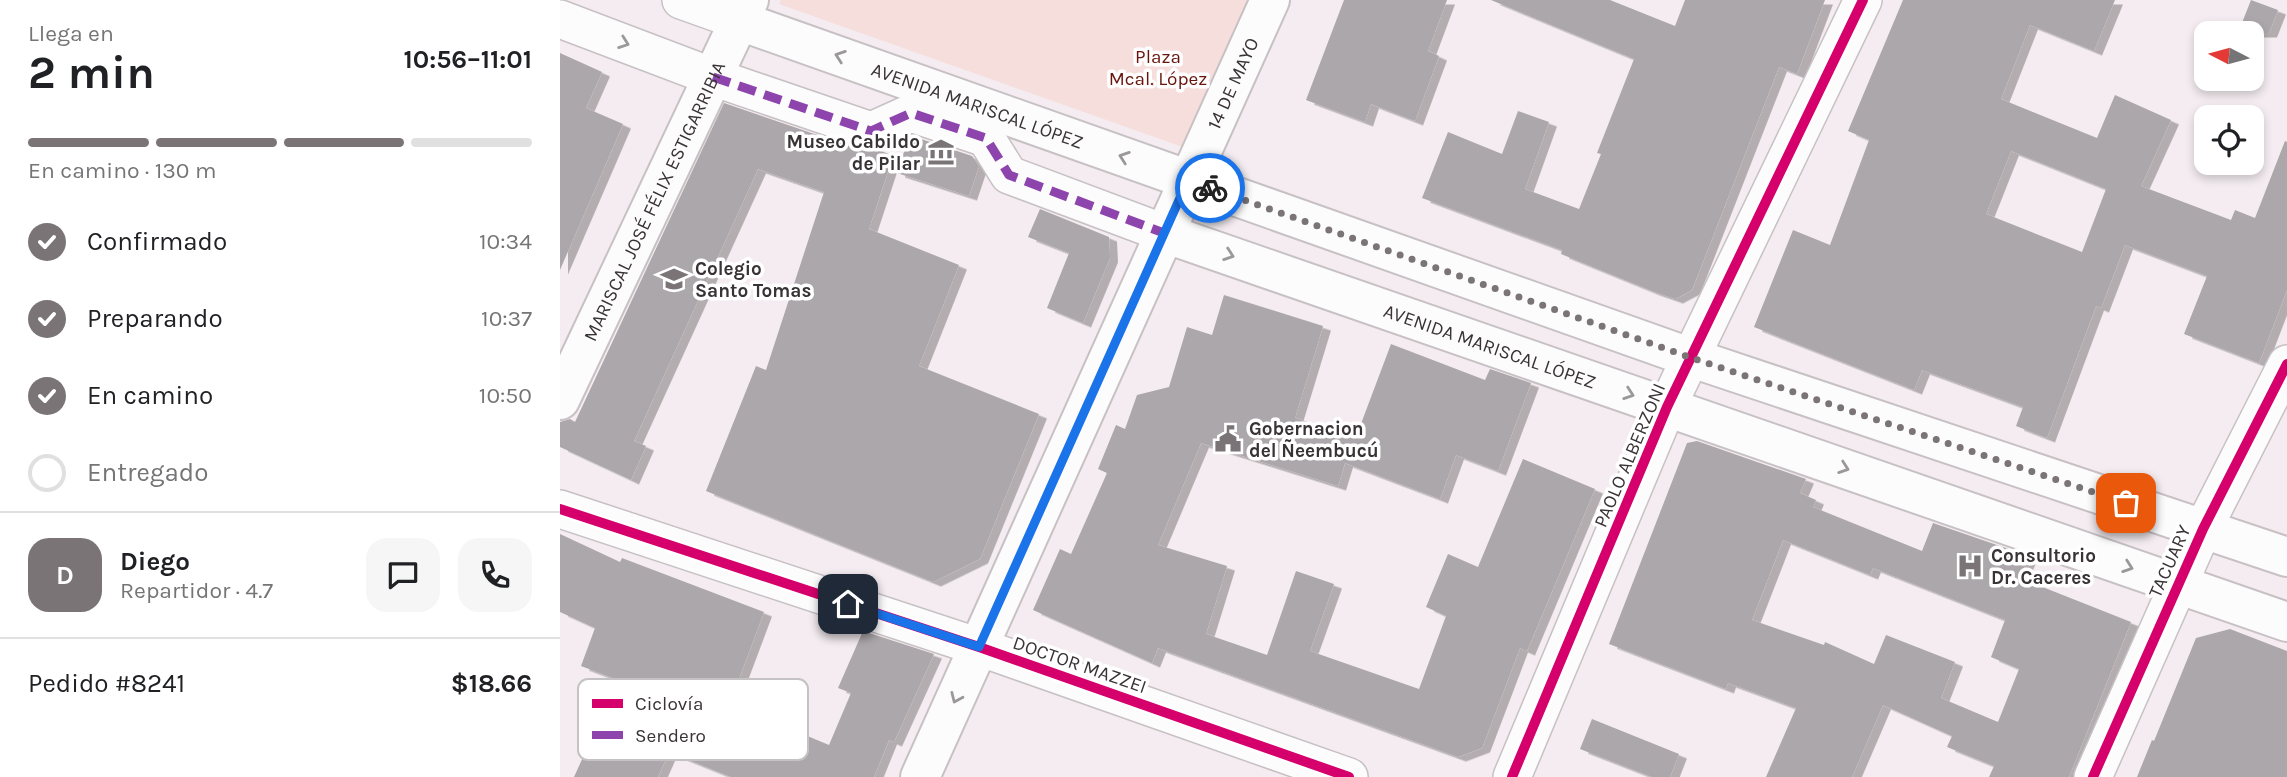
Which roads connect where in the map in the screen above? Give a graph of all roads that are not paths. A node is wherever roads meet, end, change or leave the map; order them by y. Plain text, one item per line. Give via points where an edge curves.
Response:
1 (681, 0) edge
2 (1270, 0) edge
3 (1863, 0) edge
4 (744, 11) edge
5 (560, 19) edge
6 (713, 76) junction
7 (1188, 180) junction
8 (1164, 233) junction
9 (1692, 358) junction
10 (2287, 364) edge
11 (560, 400) edge
12 (1667, 407) junction
13 (560, 509) edge
14 (2203, 529) junction
15 (2287, 557) edge
16 (2178, 584) junction
17 (2287, 622) edge
18 (979, 647) junction
19 (920, 777) edge
20 (1349, 777) edge
21 (1512, 777) edge
22 (2094, 777) edge

1 - 4 street
2 - 7 main road, 14 DE MAYO
3 - 9 street, PAOLO ALBERZONI
4 - 6 main road, MARISCAL JOSÉ FÉLIX ESTIGARRIBIA
7 -> 4 main road, AVENIDA MARISCAL LÓPEZ
5 -> 6 street, AVENIDA MARISCAL LÓPEZ
6 - 8 street, AVENIDA MARISCAL LÓPEZ via 871,131 911,113 986,138 1009,175
6 - 11 main road, MARISCAL JOSÉ FÉLIX ESTIGARRIBIA
7 - 8 main road, 14 DE MAYO
7 - 9 main road, AVENIDA MARISCAL LÓPEZ
8 -> 12 main road, AVENIDA MARISCAL LÓPEZ
8 - 18 main road, 14 DE MAYO
9 - 12 street, PAOLO ALBERZONI
9 - 14 main road, AVENIDA MARISCAL LÓPEZ
10 - 14 street, TACUARY
12 -> 16 main road, AVENIDA MARISCAL LÓPEZ
12 - 21 street, PAOLO ALBERZONI
13 - 18 street, DOCTOR MAZZEI
14 - 15 main road, AVENIDA MARISCAL LÓPEZ
14 - 16 street, TACUARY
16 - 17 main road, AVENIDA MARISCAL LÓPEZ
16 - 22 street, TACUARY
18 -> 19 main road, 14 DE MAYO
18 - 20 street, DOCTOR MAZZEI

